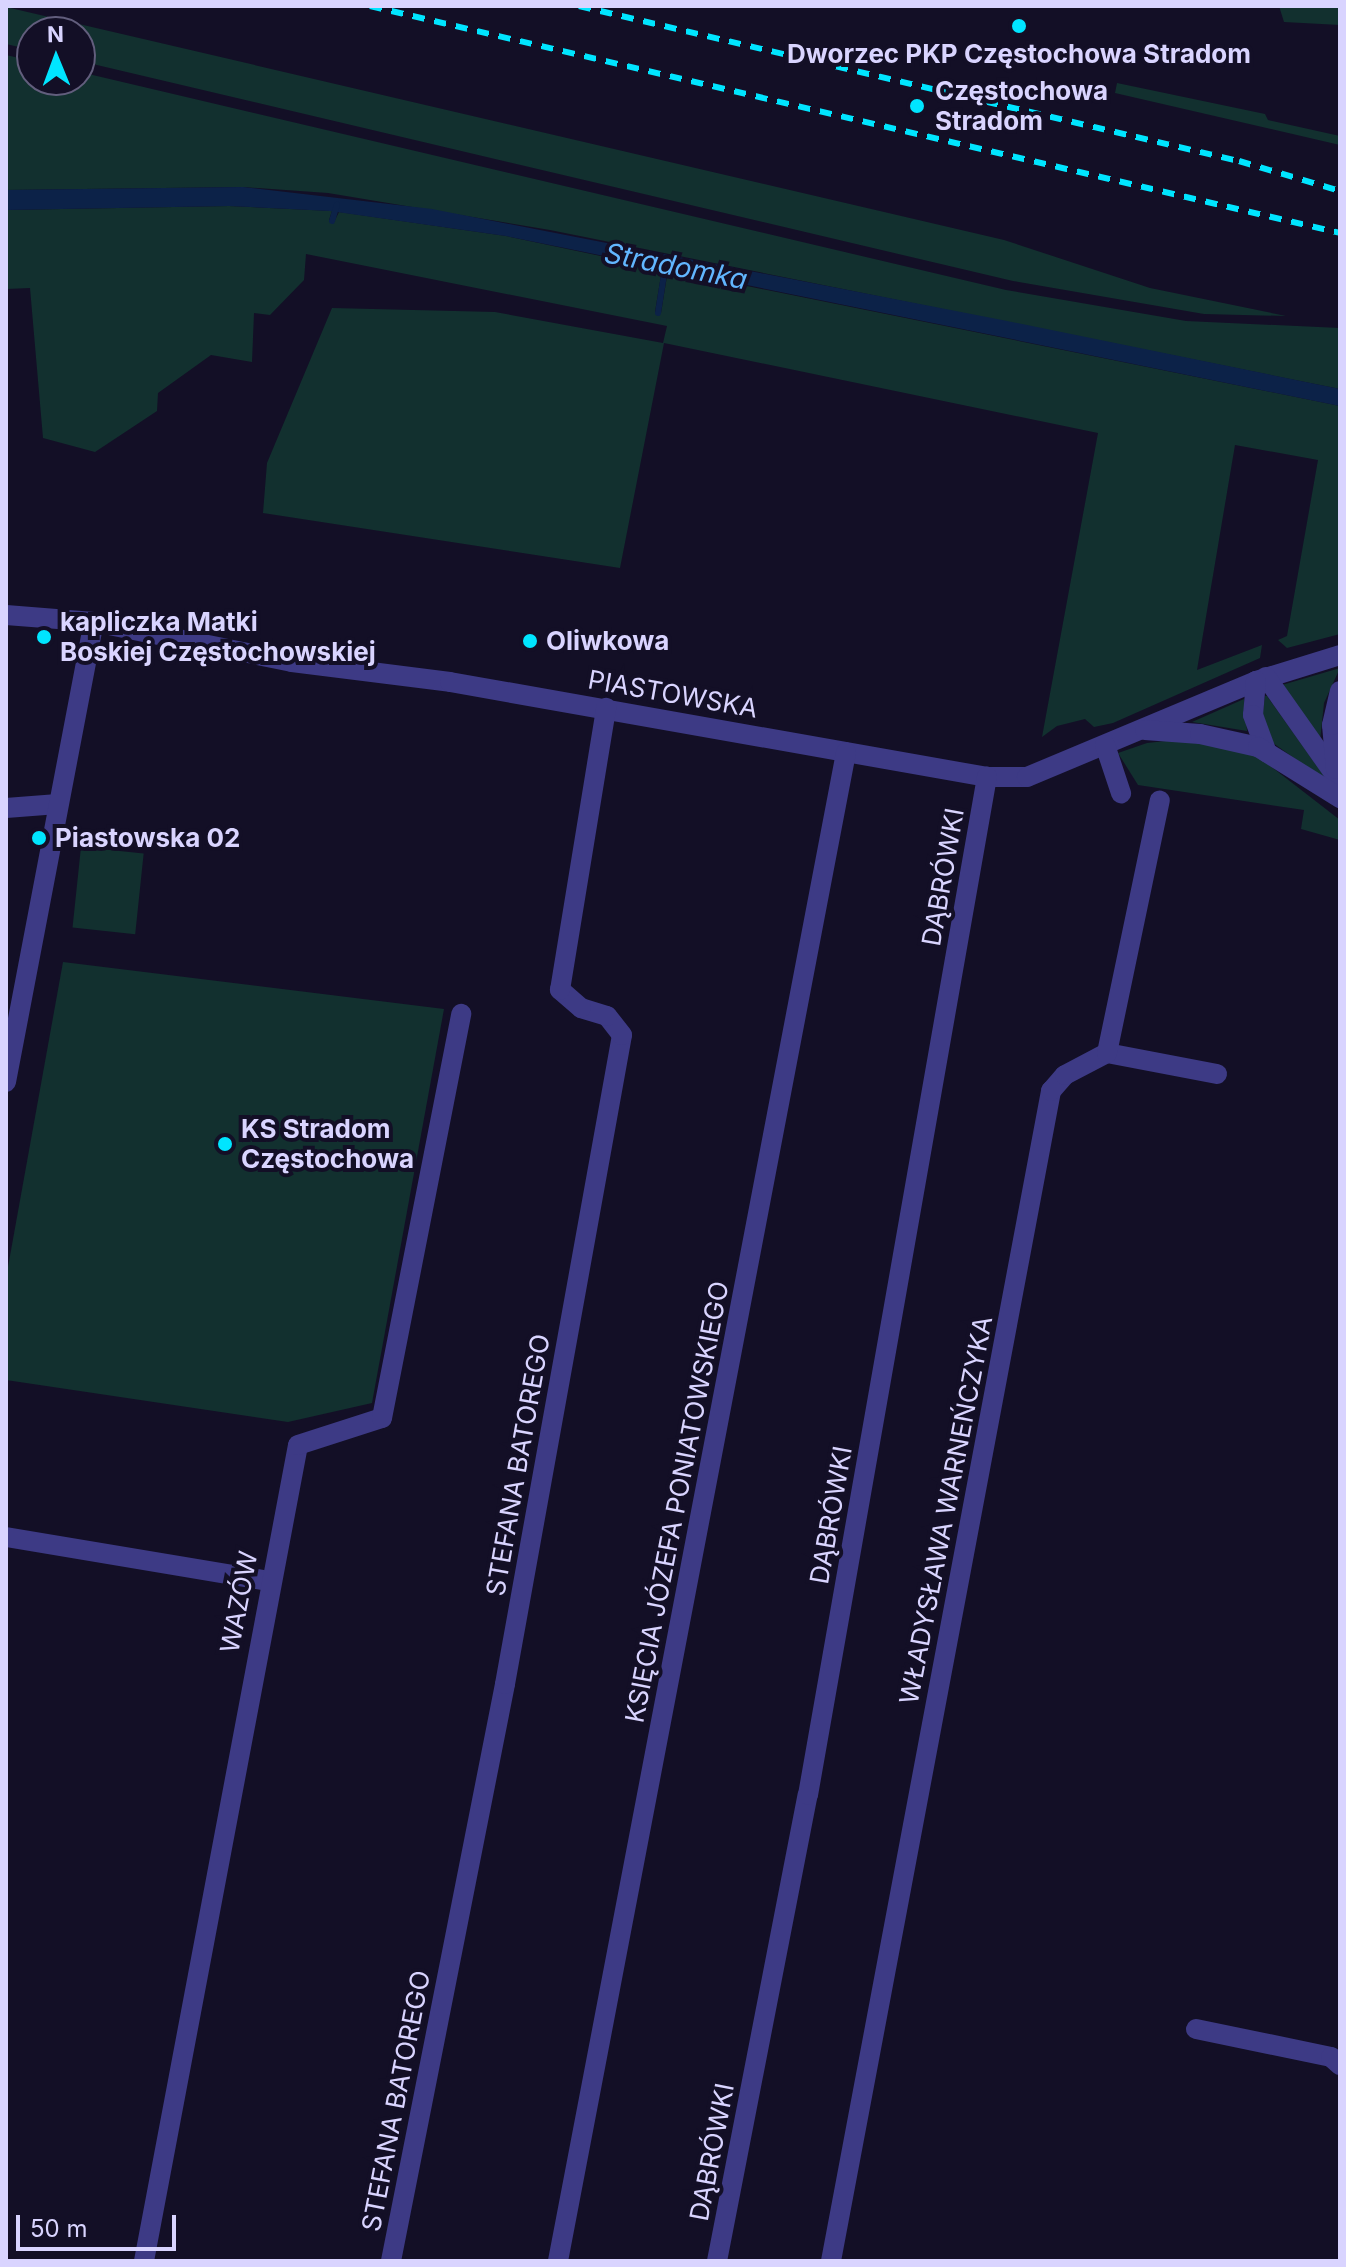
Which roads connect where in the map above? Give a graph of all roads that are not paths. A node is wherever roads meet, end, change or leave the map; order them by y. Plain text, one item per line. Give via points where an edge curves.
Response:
1 (6, 615) edge
2 (94, 622) junction
3 (1340, 655) edge
4 (1261, 679) junction
5 (1340, 691) edge
6 (606, 708) junction
7 (1141, 729) junction
8 (1105, 745) junction
9 (846, 752) junction
10 (1267, 753) junction
11 (987, 777) junction
12 (1339, 786) edge
13 (1121, 793) dead end
14 (1160, 800) dead end
15 (58, 804) junction
16 (6, 808) edge
17 (461, 1014) dead end
18 (1107, 1053) junction
19 (1217, 1074) dead end
20 (6, 1082) edge
21 (6, 1537) edge
22 (269, 1581) junction
23 (1196, 2029) dead end
24 (1340, 2065) edge
25 (144, 2261) edge
26 (391, 2261) edge
27 (558, 2261) edge
28 (717, 2261) edge
29 (831, 2261) edge

1 - 2 street, PIASTOWSKA
2 - 6 street, PIASTOWSKA via 292,662
2 - 15 street
3 - 4 street, PIASTOWSKA
4 - 7 street, PIASTOWSKA
4 - 10 street via 1253,715
4 - 12 street
5 - 12 street via 1331,736
6 - 9 street, PIASTOWSKA
6 - 26 street, STEFANA BATOREGO via 560,990 581,1008 607,1016 622,1035 505,1684
7 - 8 street, PIASTOWSKA
7 - 10 street via 1230,739
8 - 11 street, PIASTOWSKA via 1027,777
8 - 13 street
9 - 11 street, PIASTOWSKA
9 - 27 street, KSIĘCIA JÓZEFA PONIATOWSKIEGO
10 - 12 street
11 - 28 street, DĄBRÓWKI via 808,1795
14 - 18 street via 1119,1016
15 - 16 street
15 - 20 street
17 - 22 street, WAZÓW via 382,1418 298,1445
18 - 19 street
18 - 29 street, WŁADYSŁAWA WARNEŃCZYKA via 1065,1075 1051,1091
21 - 22 street
22 - 25 street, WAZÓW
23 - 24 street via 1331,2057

